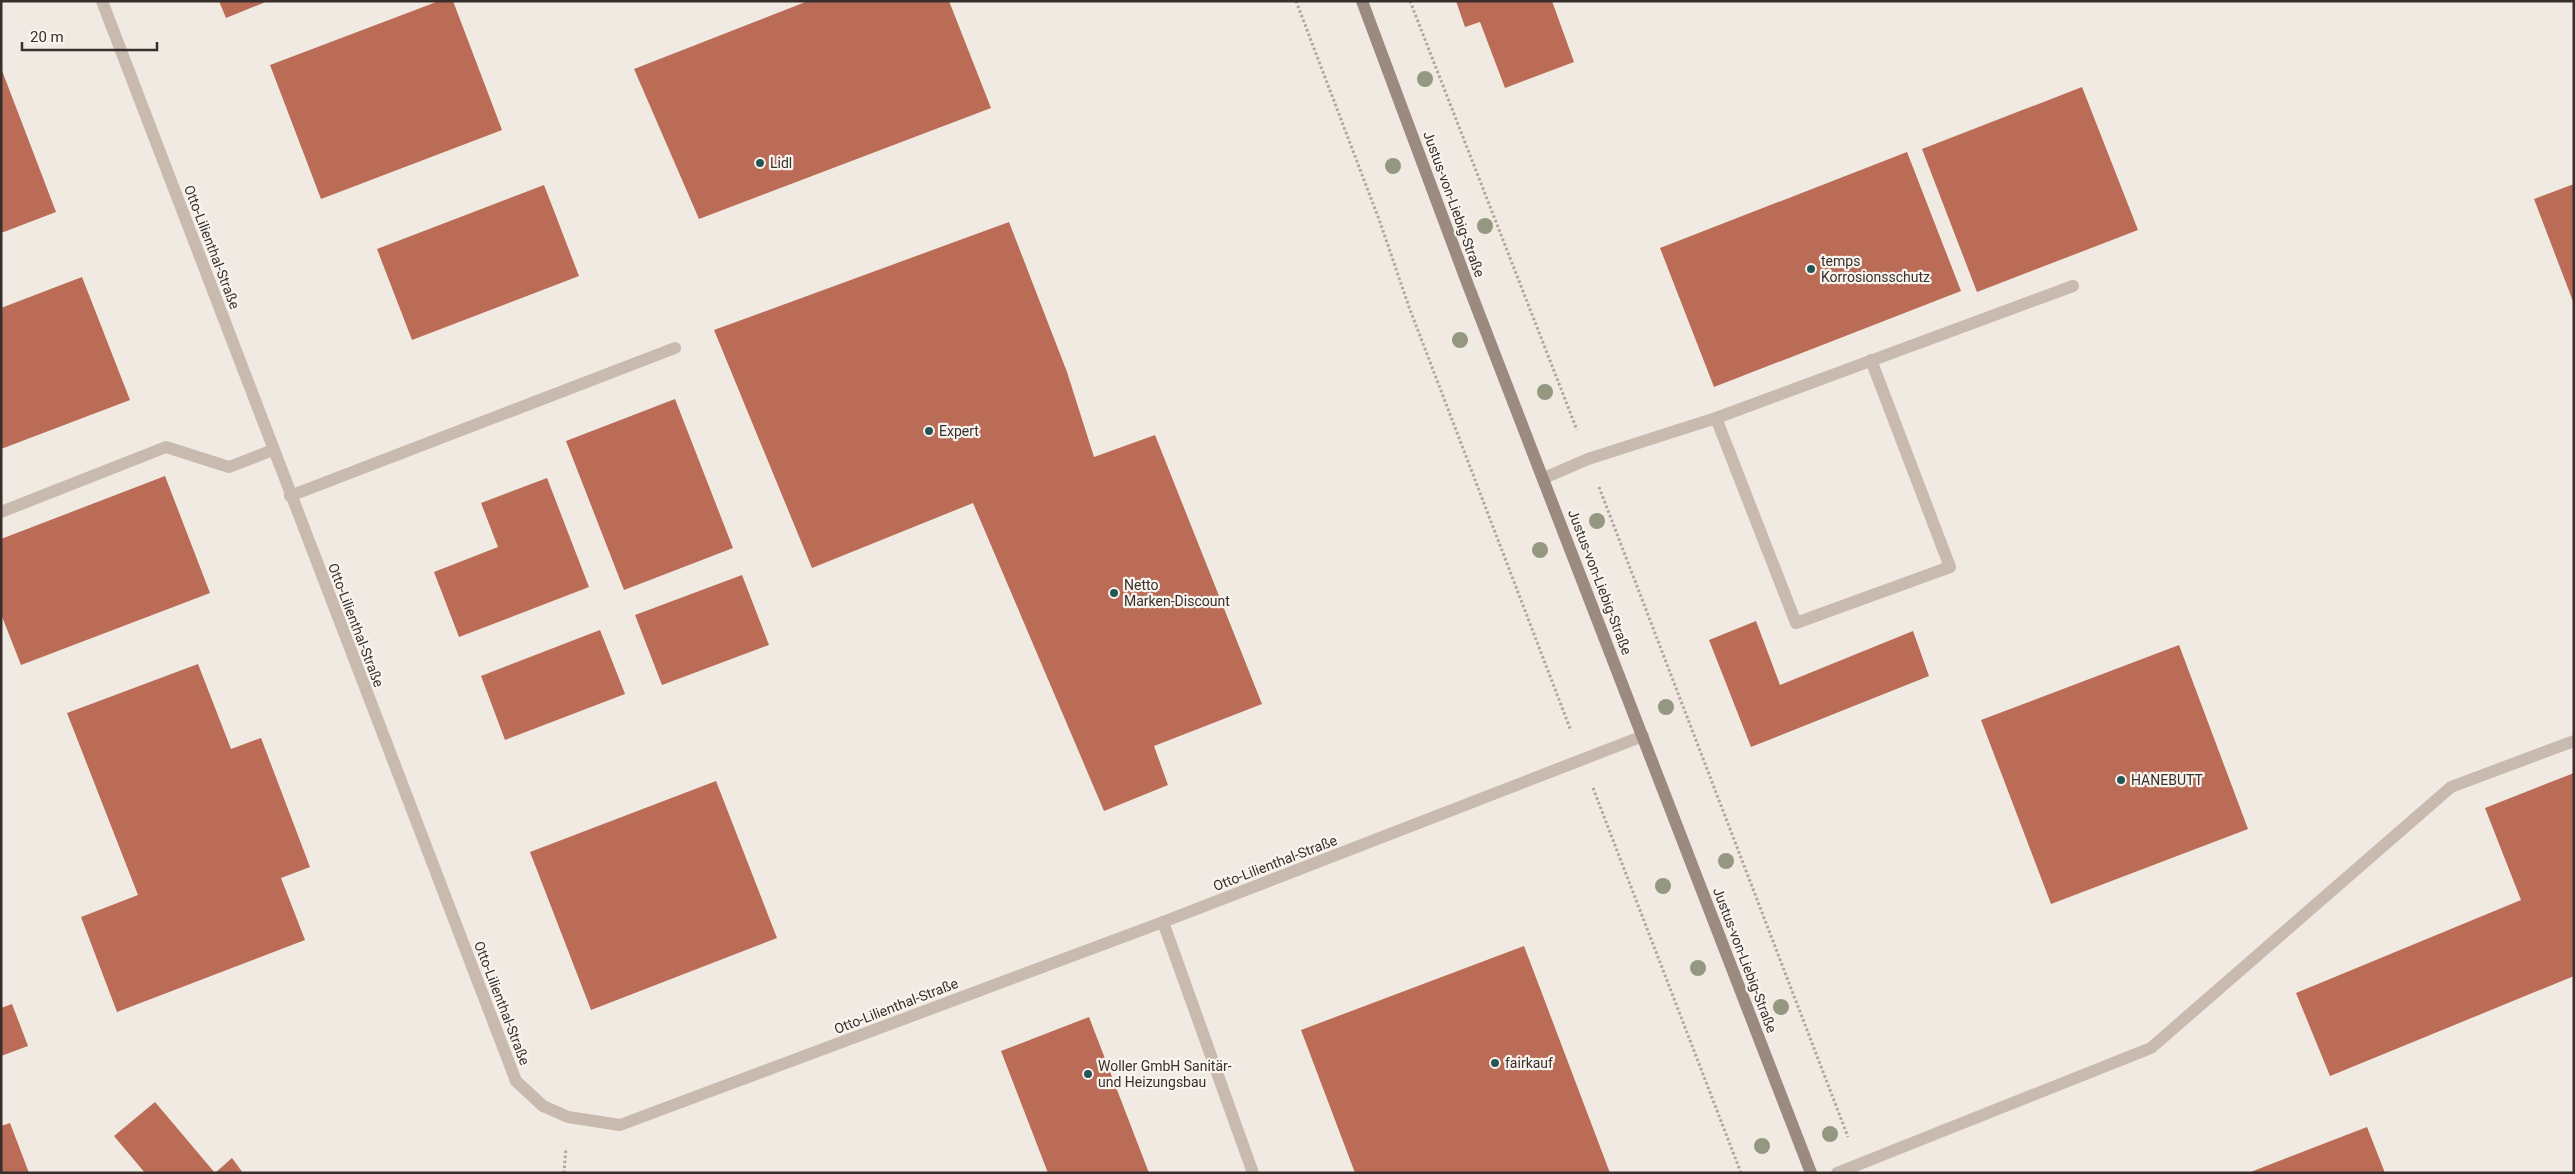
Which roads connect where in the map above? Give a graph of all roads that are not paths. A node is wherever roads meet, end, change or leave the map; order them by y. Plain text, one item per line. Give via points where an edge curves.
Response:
1 (102, 1) edge
2 (1362, 1) edge
3 (2073, 286) dead end
4 (675, 348) dead end
5 (1871, 360) junction
6 (1716, 418) junction
7 (273, 450) junction
8 (1544, 478) junction
9 (290, 496) junction
10 (1, 512) edge
11 (1643, 736) junction
12 (2574, 741) edge
13 (1163, 922) junction
14 (1253, 1173) edge
15 (1811, 1173) edge
16 (1837, 1173) edge

1 - 7 street, Otto-Lilienthal-Straße
2 - 8 main road, Justus-von-Liebig-Straße
3 - 5 street
4 - 9 street
5 - 6 street
5 - 6 street via 1950,567 1796,623
6 - 8 street via 1588,459
7 - 9 street, Otto-Lilienthal-Straße
7 - 10 street via 229,468 166,447
8 - 11 main road, Justus-von-Liebig-Straße
9 - 13 street, Otto-Lilienthal-Straße via 516,1081 543,1106 568,1117 620,1125
11 - 13 street, Otto-Lilienthal-Straße
11 - 15 main road, Justus-von-Liebig-Straße
12 - 16 street via 2452,786 2151,1048
13 - 14 street

